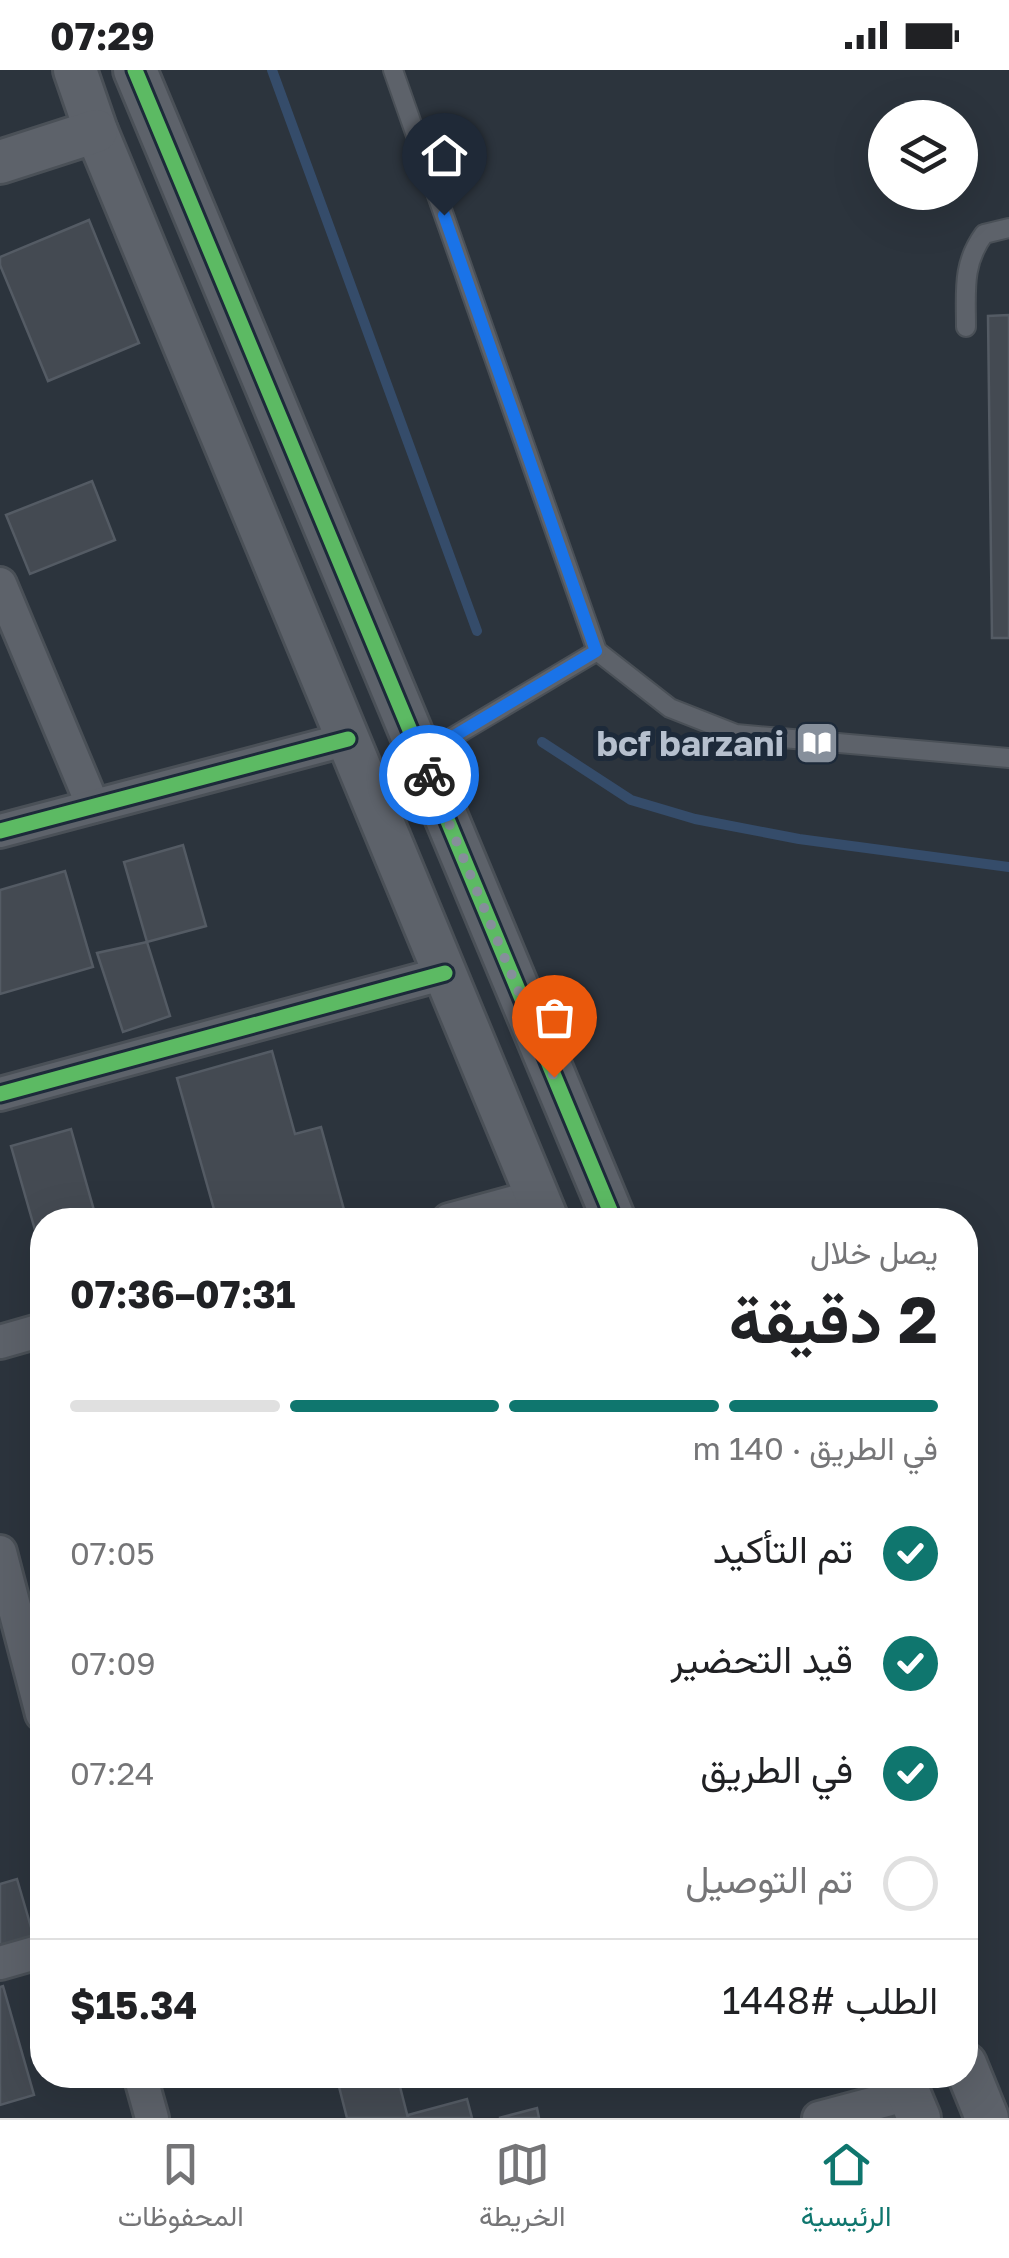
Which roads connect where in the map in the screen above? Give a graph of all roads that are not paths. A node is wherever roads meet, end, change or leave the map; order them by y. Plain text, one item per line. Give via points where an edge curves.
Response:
1 (75, 70) edge
2 (135, 70) edge
3 (392, 70) edge
4 (96, 131) junction
5 (0, 162) edge
6 (1009, 228) edge
7 (966, 326) dead end
8 (0, 584) edge
9 (596, 651) junction
10 (348, 738) junction
11 (421, 756) junction
12 (1009, 758) edge
13 (93, 806) junction
14 (0, 831) edge
15 (445, 973) junction
16 (0, 1094) edge
17 (542, 1208) edge
18 (609, 1208) edge
19 (30, 1333) edge
20 (0, 1342) edge
21 (0, 1552) edge
22 (27, 1594) edge
23 (30, 1955) edge
24 (0, 1963) edge
25 (144, 2088) edge
26 (975, 2088) edge
27 (910, 2096) edge
28 (152, 2118) edge
29 (819, 2118) edge
30 (988, 2118) edge

1 - 4 street
2 - 11 street
3 - 9 lane
4 - 5 street
4 - 10 street
6 - 7 lane via 984,234 973,248 965,269
8 - 13 street
9 - 11 lane
9 - 12 lane via 670,708 736,734
10 - 13 street
10 - 15 street
11 - 18 street
13 - 14 street
15 - 16 street
15 - 17 street
19 - 20 street
21 - 22 street
23 - 24 street
25 - 28 street
26 - 30 street
27 - 29 street

